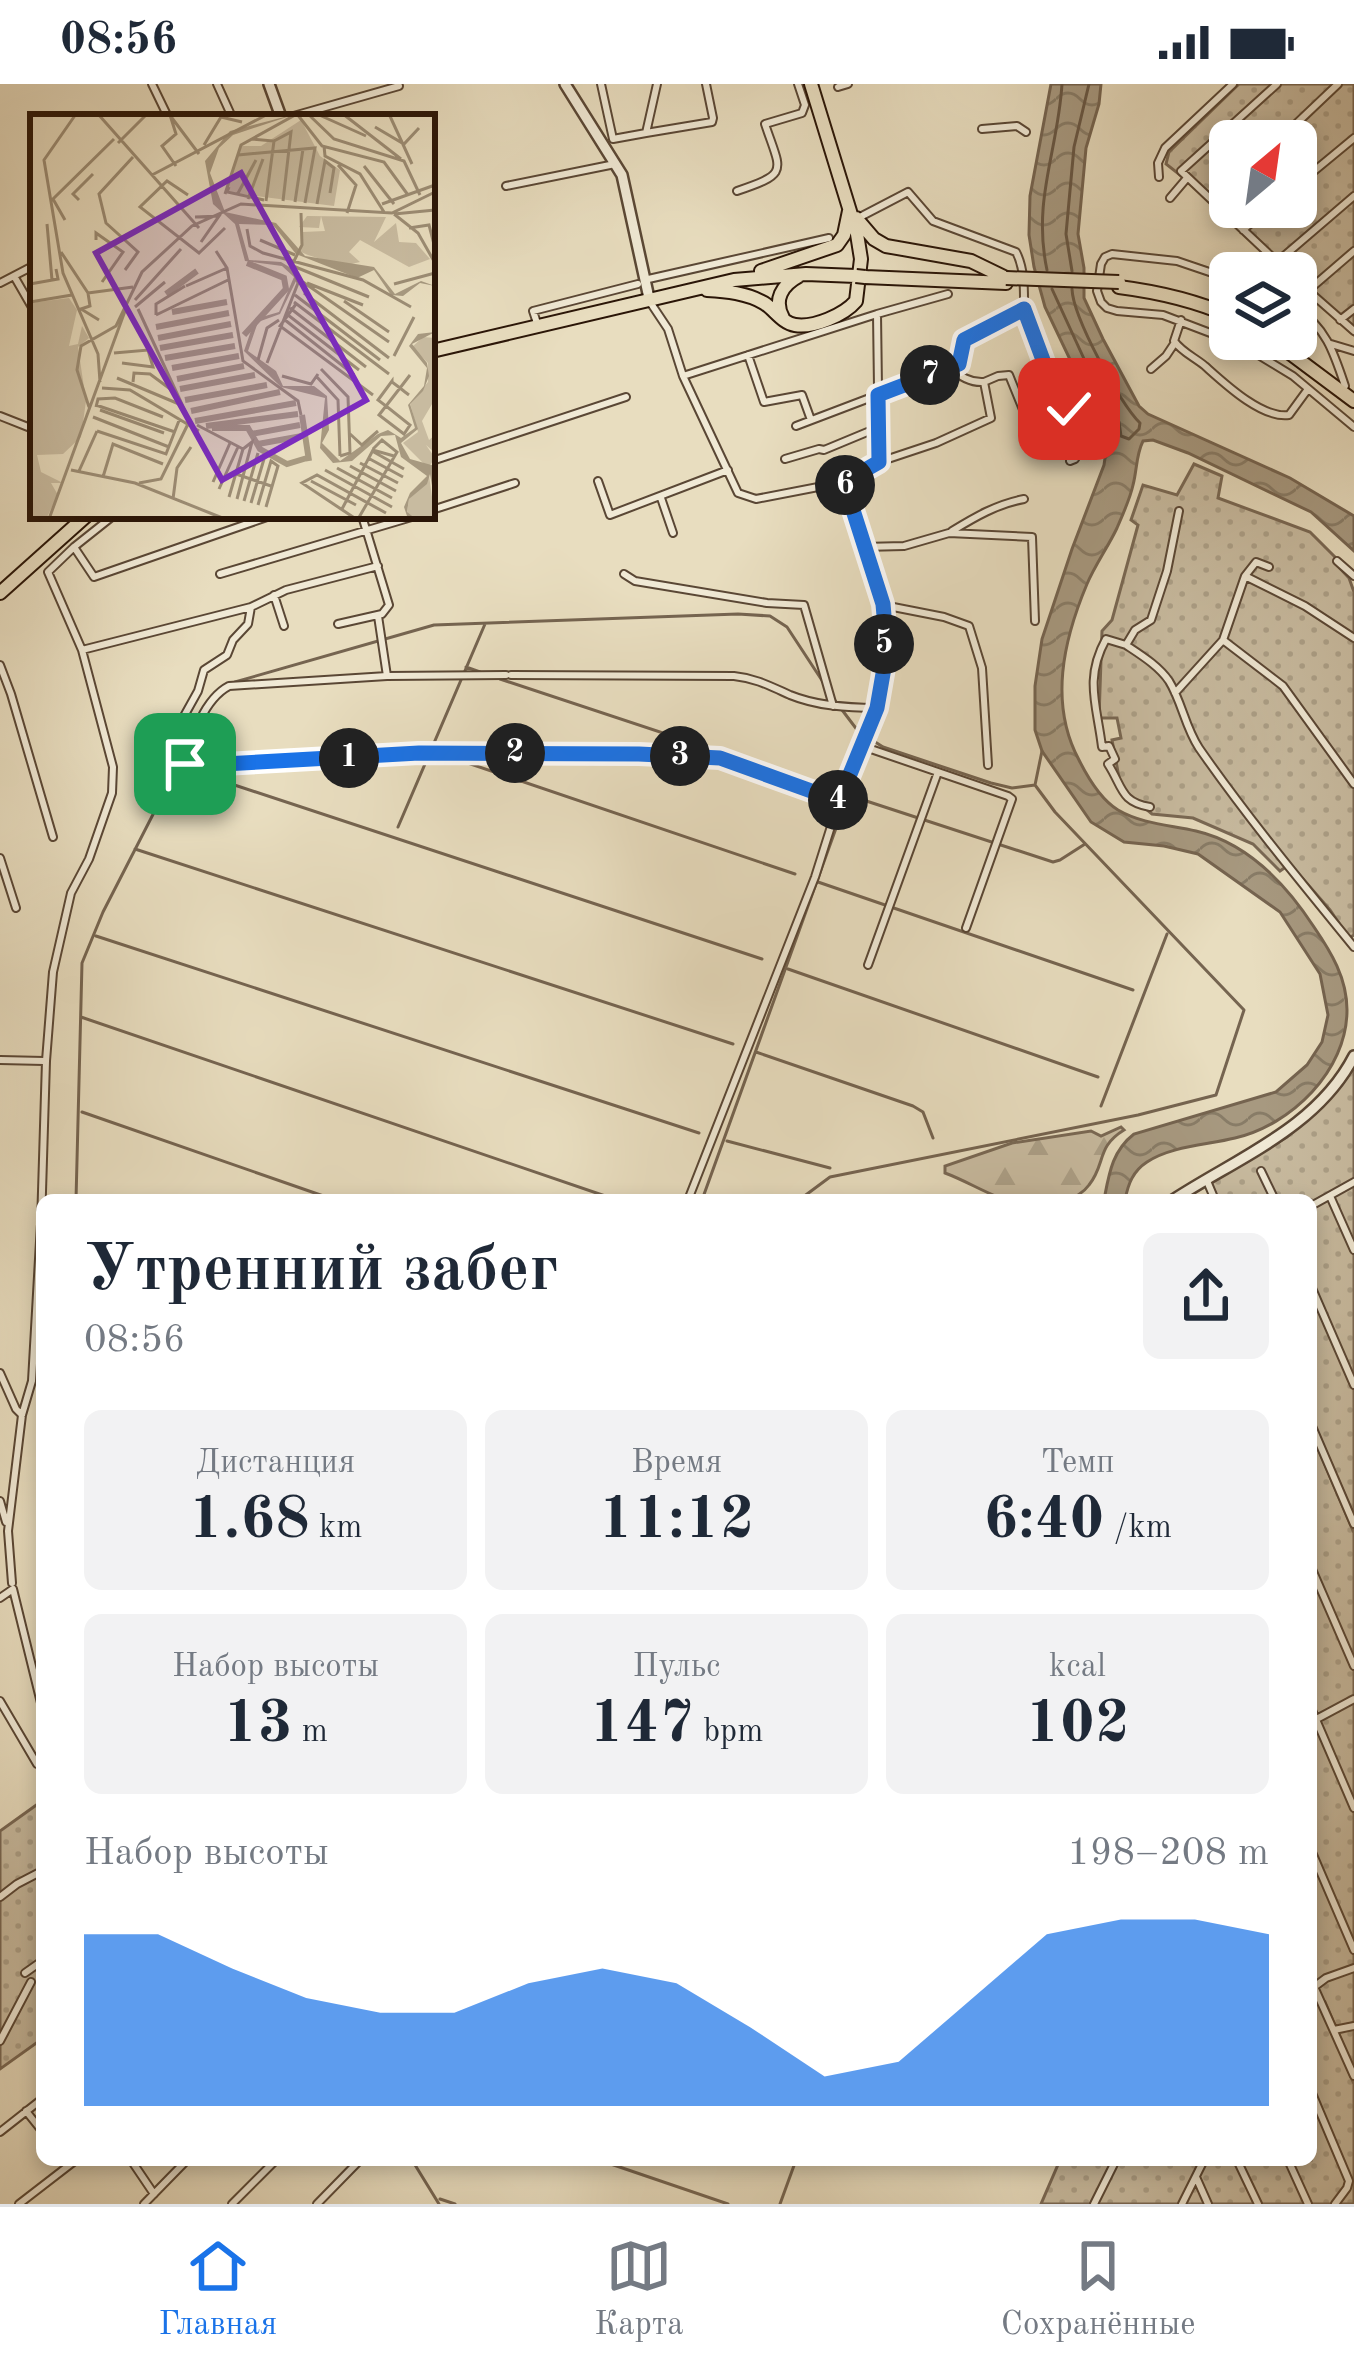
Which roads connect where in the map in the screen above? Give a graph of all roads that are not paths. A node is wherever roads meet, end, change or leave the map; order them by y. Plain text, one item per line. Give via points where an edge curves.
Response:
1 (152, 84) edge
2 (217, 84) edge
3 (269, 84) edge
4 (565, 84) edge
5 (601, 84) edge
6 (657, 84) edge
7 (706, 84) edge
8 (798, 84) edge
9 (811, 84) edge
10 (848, 84) edge
11 (1233, 84) edge
12 (1277, 84) edge
13 (1338, 84) edge
14 (399, 86) edge
15 (838, 87) dead end
16 (167, 114) edge
17 (231, 114) edge
18 (284, 114) edge
19 (296, 114) edge
20 (1299, 120) edge
21 (982, 129) dead end
22 (1026, 132) dead end
23 (646, 133) junction
24 (1354, 138) edge
25 (609, 144) junction
26 (615, 164) junction
27 (1317, 169) edge
28 (1184, 175) junction
29 (1160, 177) dead end
30 (506, 186) dead end
31 (737, 191) dead end
32 (1354, 196) edge
33 (1209, 197) edge
34 (1170, 198) dead end
35 (853, 214) junction
36 (1245, 228) edge
37 (1243, 230) joint
38 (829, 238) dead end
39 (1354, 250) edge
40 (1266, 252) edge
41 (1289, 252) edge
42 (30, 268) edge
43 (760, 272) junction
44 (861, 273) junction
45 (1209, 273) edge
46 (806, 274) junction
47 (14, 276) junction
48 (734, 280) junction
49 (1006, 280) junction
50 (1317, 281) edge
51 (641, 282) junction
52 (0, 283) edge
53 (688, 289) junction
54 (948, 294) dead end
55 (649, 298) junction
56 (1317, 299) edge
57 (1209, 302) edge
58 (30, 304) edge
59 (1024, 309) junction
60 (1354, 309) edge
61 (877, 314) junction
62 (784, 320) junction
63 (1180, 320) junction
64 (1340, 320) junction
65 (1317, 323) edge
66 (538, 327) junction
67 (1354, 332) edge
68 (1174, 344) junction
69 (1331, 344) junction
70 (435, 351) edge
71 (1354, 351) edge
72 (748, 356) junction
73 (1302, 360) edge
74 (1310, 360) edge
75 (950, 368) junction
76 (1151, 369) dead end
77 (683, 376) junction
78 (983, 382) junction
79 (1307, 388) junction
80 (1351, 393) edge
81 (878, 395) junction
82 (626, 397) dead end
83 (0, 416) edge
84 (1026, 417) dead end
85 (811, 420) junction
86 (1354, 425) edge
87 (796, 426) dead end
88 (30, 428) edge
89 (878, 428) junction
90 (435, 460) edge
91 (785, 460) dead end
92 (1070, 461) dead end
93 (879, 462) junction
94 (728, 470) junction
95 (598, 481) dead end
96 (844, 482) junction
97 (515, 483) dead end
98 (661, 497) junction
99 (1024, 499) dead end
100 (435, 509) edge
101 (1179, 511) dead end
102 (83, 519) edge
103 (108, 519) edge
104 (262, 519) edge
105 (363, 519) edge
106 (406, 519) edge
107 (367, 532) junction
108 (949, 532) junction
109 (674, 533) dead end
110 (74, 547) junction
111 (863, 548) junction
112 (1337, 562) dead end
113 (378, 566) junction
114 (1269, 566) dead end
115 (220, 574) dead end
116 (624, 574) dead end
117 (1245, 576) junction
118 (1354, 576) edge
119 (0, 588) edge
120 (274, 596) junction
121 (883, 604) junction
122 (251, 607) junction
123 (377, 616) junction
124 (1035, 621) dead end
125 (338, 624) dead end
126 (284, 626) dead end
127 (1354, 638) edge
128 (1223, 640) junction
129 (1126, 645) junction
130 (82, 650) junction
131 (0, 665) edge
132 (387, 676) junction
133 (1175, 693) junction
134 (833, 706) junction
135 (877, 708) junction
136 (173, 736) dead end
137 (862, 746) junction
138 (988, 765) dead end
139 (938, 772) junction
140 (1354, 784) edge
141 (839, 801) junction
142 (1150, 807) dead end
143 (53, 837) dead end
144 (0, 858) edge
145 (16, 908) dead end
146 (966, 928) dead end
147 (1354, 947) edge
148 (868, 965) dead end
149 (1354, 1056) edge
150 (0, 1060) edge
151 (46, 1061) junction
152 (1261, 1171) dead end
153 (1205, 1178) junction
154 (1354, 1182) edge
155 (40, 1194) edge
156 (690, 1194) edge
157 (1182, 1194) edge
158 (1212, 1194) edge
159 (1272, 1194) edge
160 (1330, 1196) junction
161 (1317, 1203) edge
162 (1354, 1250) edge
163 (36, 1290) edge
164 (1317, 1300) edge
165 (0, 1373) edge
166 (1354, 1385) edge
167 (22, 1415) junction
168 (1317, 1438) edge
169 (0, 1501) edge
170 (1354, 1524) edge
171 (8, 1531) junction
172 (1317, 1581) edge
173 (12, 1583) dead end
174 (0, 1598) edge
175 (1354, 1666) edge
176 (36, 1682) edge
177 (1354, 1699) edge
178 (0, 1701) edge
179 (1317, 1718) edge
180 (1317, 1729) edge
181 (36, 1762) edge
182 (1354, 1808) edge
183 (1317, 1864) edge
184 (36, 1875) edge
185 (0, 1897) edge
186 (1354, 1950) edge
187 (1354, 1967) edge
188 (36, 1968) edge
189 (1317, 1985) edge
190 (1317, 1996) edge
191 (1354, 2026) edge
192 (1334, 2030) junction
193 (0, 2041) edge
194 (1354, 2076) edge
195 (36, 2104) edge
196 (1317, 2105) edge
197 (26, 2111) junction
198 (36, 2124) edge
199 (0, 2132) edge
200 (63, 2166) edge
201 (135, 2166) edge
202 (182, 2166) edge
203 (270, 2166) edge
204 (354, 2166) edge
205 (1113, 2166) edge
206 (1201, 2166) edge
207 (1240, 2166) edge
208 (1291, 2166) edge
209 (1196, 2177) junction
210 (154, 2194) junction
211 (19, 2204) edge
212 (144, 2204) edge
213 (232, 2204) edge
214 (317, 2204) edge
215 (1094, 2204) edge
216 (1182, 2204) edge
217 (1208, 2204) edge
218 (1258, 2204) edge
219 (1308, 2204) edge
220 (1335, 2204) edge

1 - 16 street
2 - 17 street
3 - 18 street
4 - 25 street
5 - 25 street
6 - 23 street
7 - 23 street via 712,122
8 - 31 street via 802,113 765,124 776,174
9 - 35 main road
10 - 15 street
11 - 29 street via 1165,148
12 - 28 street
13 - 20 street
14 - 19 street
21 - 22 street
23 - 25 street
24 - 27 street
25 - 26 street
26 - 30 street
26 - 51 street
28 - 33 street
28 - 34 street
32 - 41 street
35 - 43 main road via 837,245
35 - 49 main road via 886,246 970,261
35 - 59 street via 908,192 933,221 1016,252
35 - 62 main road via 861,260 856,302 816,323
36 - 37 street
37 - 40 street
38 - 51 street
39 - 50 street
42 - 47 street
43 - 44 main road
43 - 48 main road
44 - 46 main road
44 - 49 main road
45 - 63 street via 1159,258 1105,257 1097,291 1103,304
46 - 48 main road
46 - 62 main road via 781,293
47 - 52 street
47 - 58 street
48 - 53 main road
49 - 57 main road, bridge via 1156,285
51 - 55 street
51 - 66 street via 533,310
53 - 55 main road
53 - 62 main road via 742,295
54 - 61 street
55 - 66 main road
55 - 77 street
56 - 64 street
59 - 75 street via 964,340 961,361
59 - 92 street via 1068,402 1079,450
60 - 64 street
61 - 72 street
61 - 81 street
63 - 68 street
63 - 79 street via 1242,345
64 - 67 street
65 - 69 street
66 - 70 main road
68 - 76 street
68 - 79 street via 1280,417
69 - 71 street
69 - 80 street
72 - 77 street
72 - 85 street via 764,401 802,395
73 - 80 main road
74 - 80 main road
75 - 78 street
75 - 81 street
77 - 94 street
78 - 84 street via 1009,375
78 - 93 street via 991,418
79 - 86 street
81 - 85 street
81 - 89 street
82 - 90 street
83 - 88 street
85 - 87 street
89 - 91 street
89 - 93 street
93 - 96 street
94 - 96 street via 738,494 756,499
94 - 98 street
95 - 98 street via 610,515
96 - 111 street
97 - 100 street
98 - 109 street
99 - 108 street
101 - 129 street via 1159,598
102 - 119 main road
103 - 110 street
104 - 110 street via 94,577
105 - 107 street
106 - 107 street
107 - 113 street
107 - 115 street
108 - 111 street
108 - 124 street via 1032,537
110 - 130 street via 48,572
111 - 121 street
112 - 118 street
113 - 120 street
113 - 123 street via 389,605
114 - 117 street via 1256,562
116 - 134 street via 803,604
117 - 127 street
117 - 128 street
120 - 122 street
120 - 126 street
121 - 135 street
121 - 138 street via 969,626 982,668
122 - 130 street
122 - 136 street via 227,655 204,670
123 - 125 street
123 - 132 street
128 - 133 street
128 - 140 street via 1283,686
129 - 133 street
129 - 142 street via 1106,639 1095,659 1096,722 1123,795
130 - 151 street via 113,767 112,793 71,893 53,972
131 - 143 street
132 - 134 street via 707,674 750,677
132 - 141 street via 230,686 208,706 184,761 419,753 720,758
133 - 147 street via 1197,745
134 - 135 street
135 - 137 street
137 - 139 street
137 - 141 street
139 - 146 street via 1012,802
139 - 148 street
141 - 156 street
144 - 145 street
149 - 153 street via 1284,1134
150 - 151 street
151 - 155 street
152 - 159 street
153 - 157 street
153 - 158 street
154 - 160 street
160 - 161 street
160 - 162 street
163 - 167 street via 32,1381
164 - 166 street
165 - 167 street
167 - 171 street
168 - 170 street
169 - 171 street
171 - 173 street
172 - 175 street
174 - 176 street via 13,1589
177 - 179 street
178 - 181 street
180 - 182 street
183 - 186 street
184 - 185 street
187 - 189 street
188 - 193 street
190 - 192 street
191 - 192 street
192 - 194 street
195 - 197 street
196 - 220 street via 1348,2180
197 - 198 street
197 - 199 street
200 - 211 street
201 - 210 street
202 - 210 street
203 - 213 street
204 - 214 street
205 - 215 street
206 - 209 street
207 - 218 street
208 - 219 street
209 - 216 street
209 - 217 street
210 - 212 street

